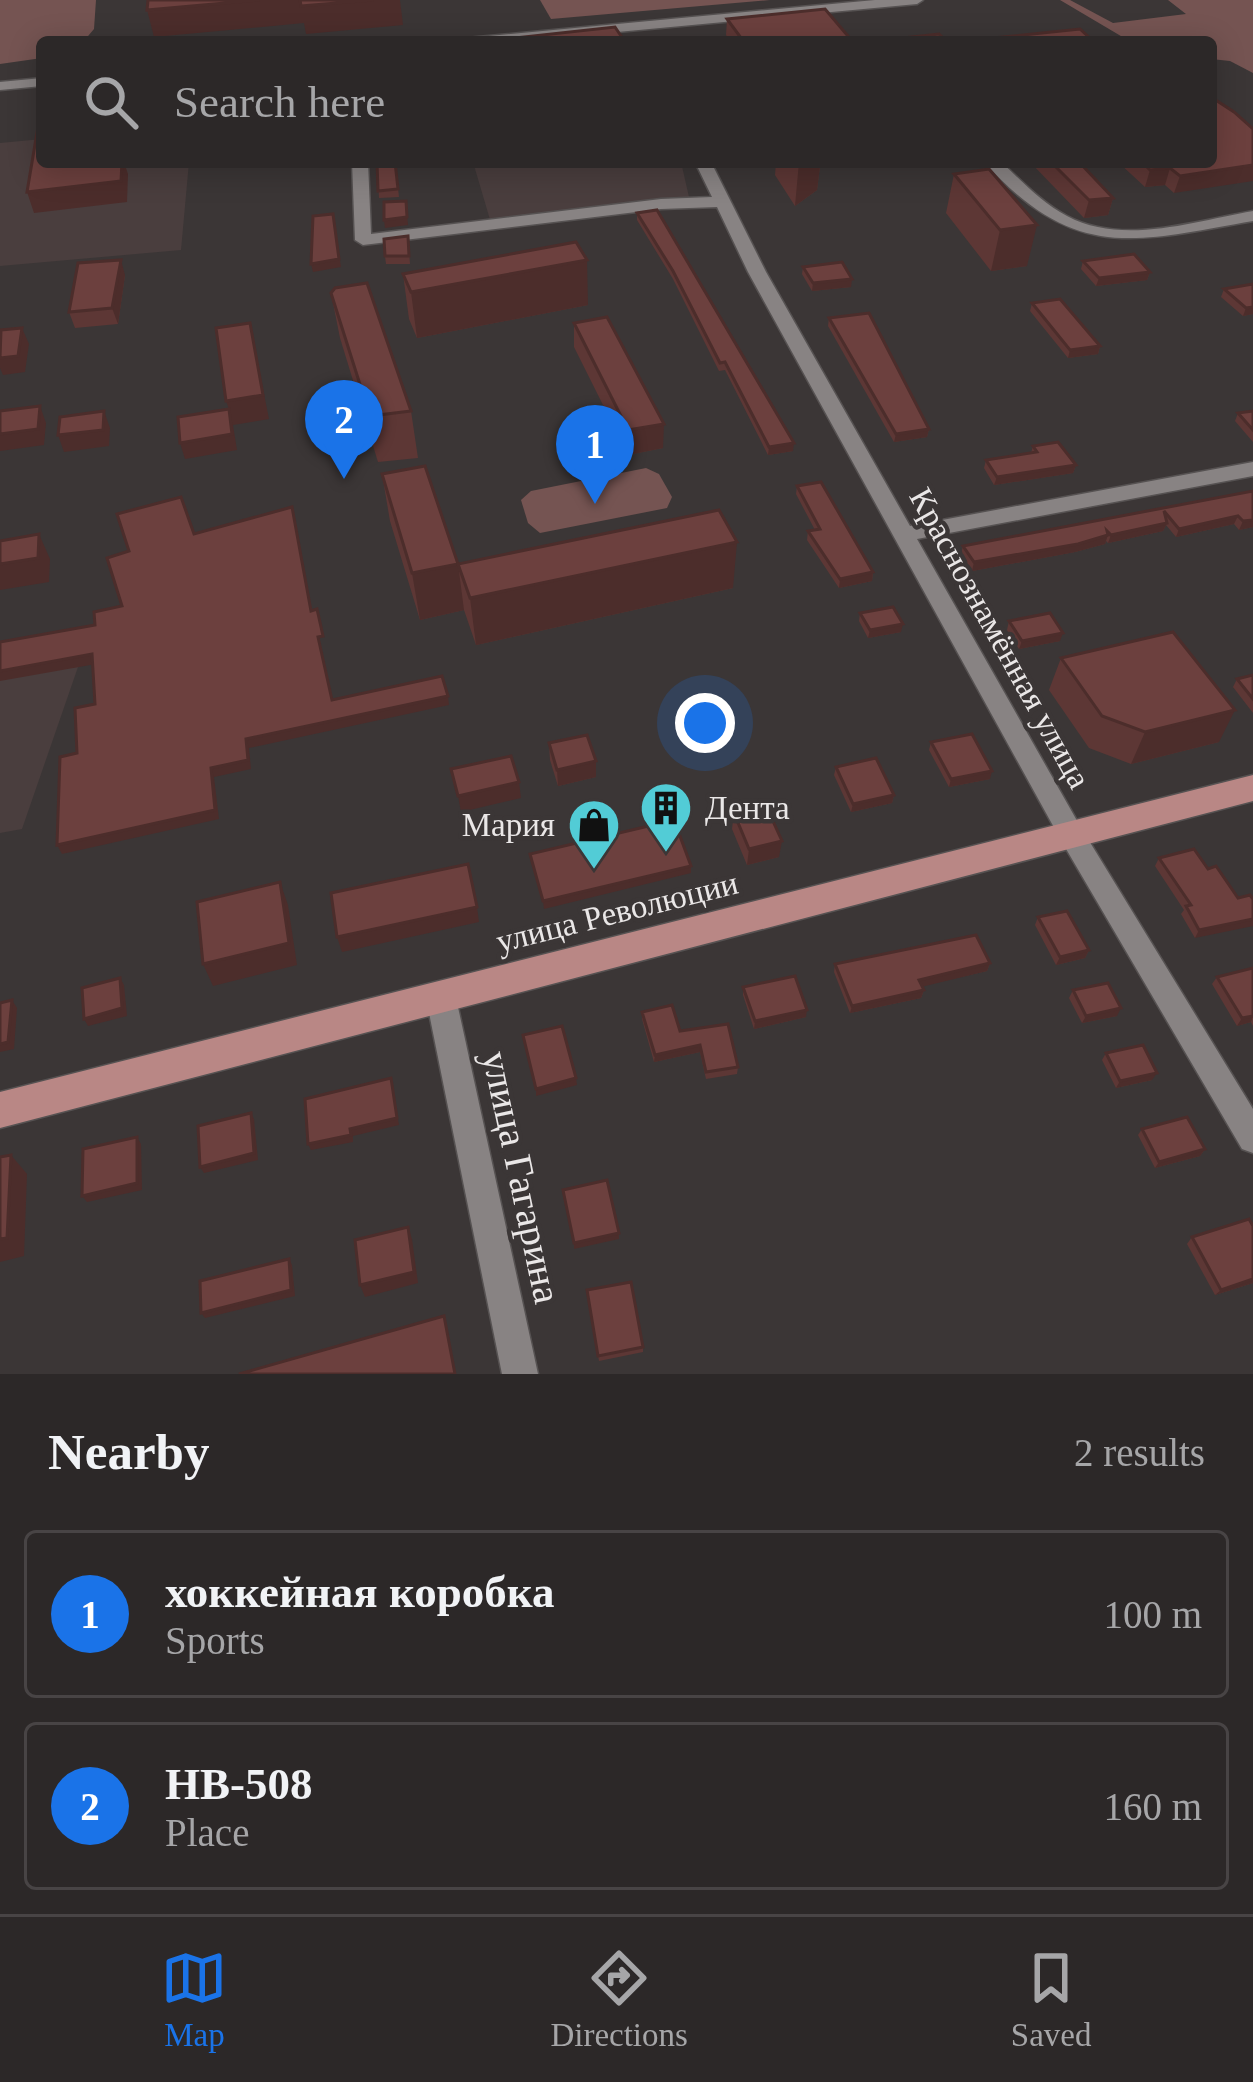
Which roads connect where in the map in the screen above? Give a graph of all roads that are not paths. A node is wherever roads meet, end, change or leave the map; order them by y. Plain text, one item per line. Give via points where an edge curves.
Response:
1 (916, 0) edge
2 (645, 25) junction
3 (530, 36) edge
4 (648, 36) edge
5 (36, 83) edge
6 (0, 86) edge
7 (360, 168) edge
8 (706, 168) edge
9 (999, 168) edge
10 (721, 202) junction
11 (1253, 216) edge
12 (1253, 469) edge
13 (904, 533) junction
14 (1253, 788) edge
15 (1071, 834) junction
16 (441, 998) junction
17 (0, 1110) edge
18 (1253, 1138) edge
19 (520, 1374) edge

1 - 2 street
2 - 3 street
2 - 4 street
5 - 6 street
7 - 10 street via 363,241
8 - 10 street, Краснознамённая улица
9 - 11 street via 1058,218 1089,230 1151,232
10 - 13 street, Краснознамённая улица
12 - 13 street
13 - 15 street, Краснознамённая улица
14 - 15 main road, улица Революции
15 - 16 main road, улица Революции
15 - 18 street, Краснознамённая улица
16 - 17 main road, улица Революции
16 - 19 street, улица Гагарина

